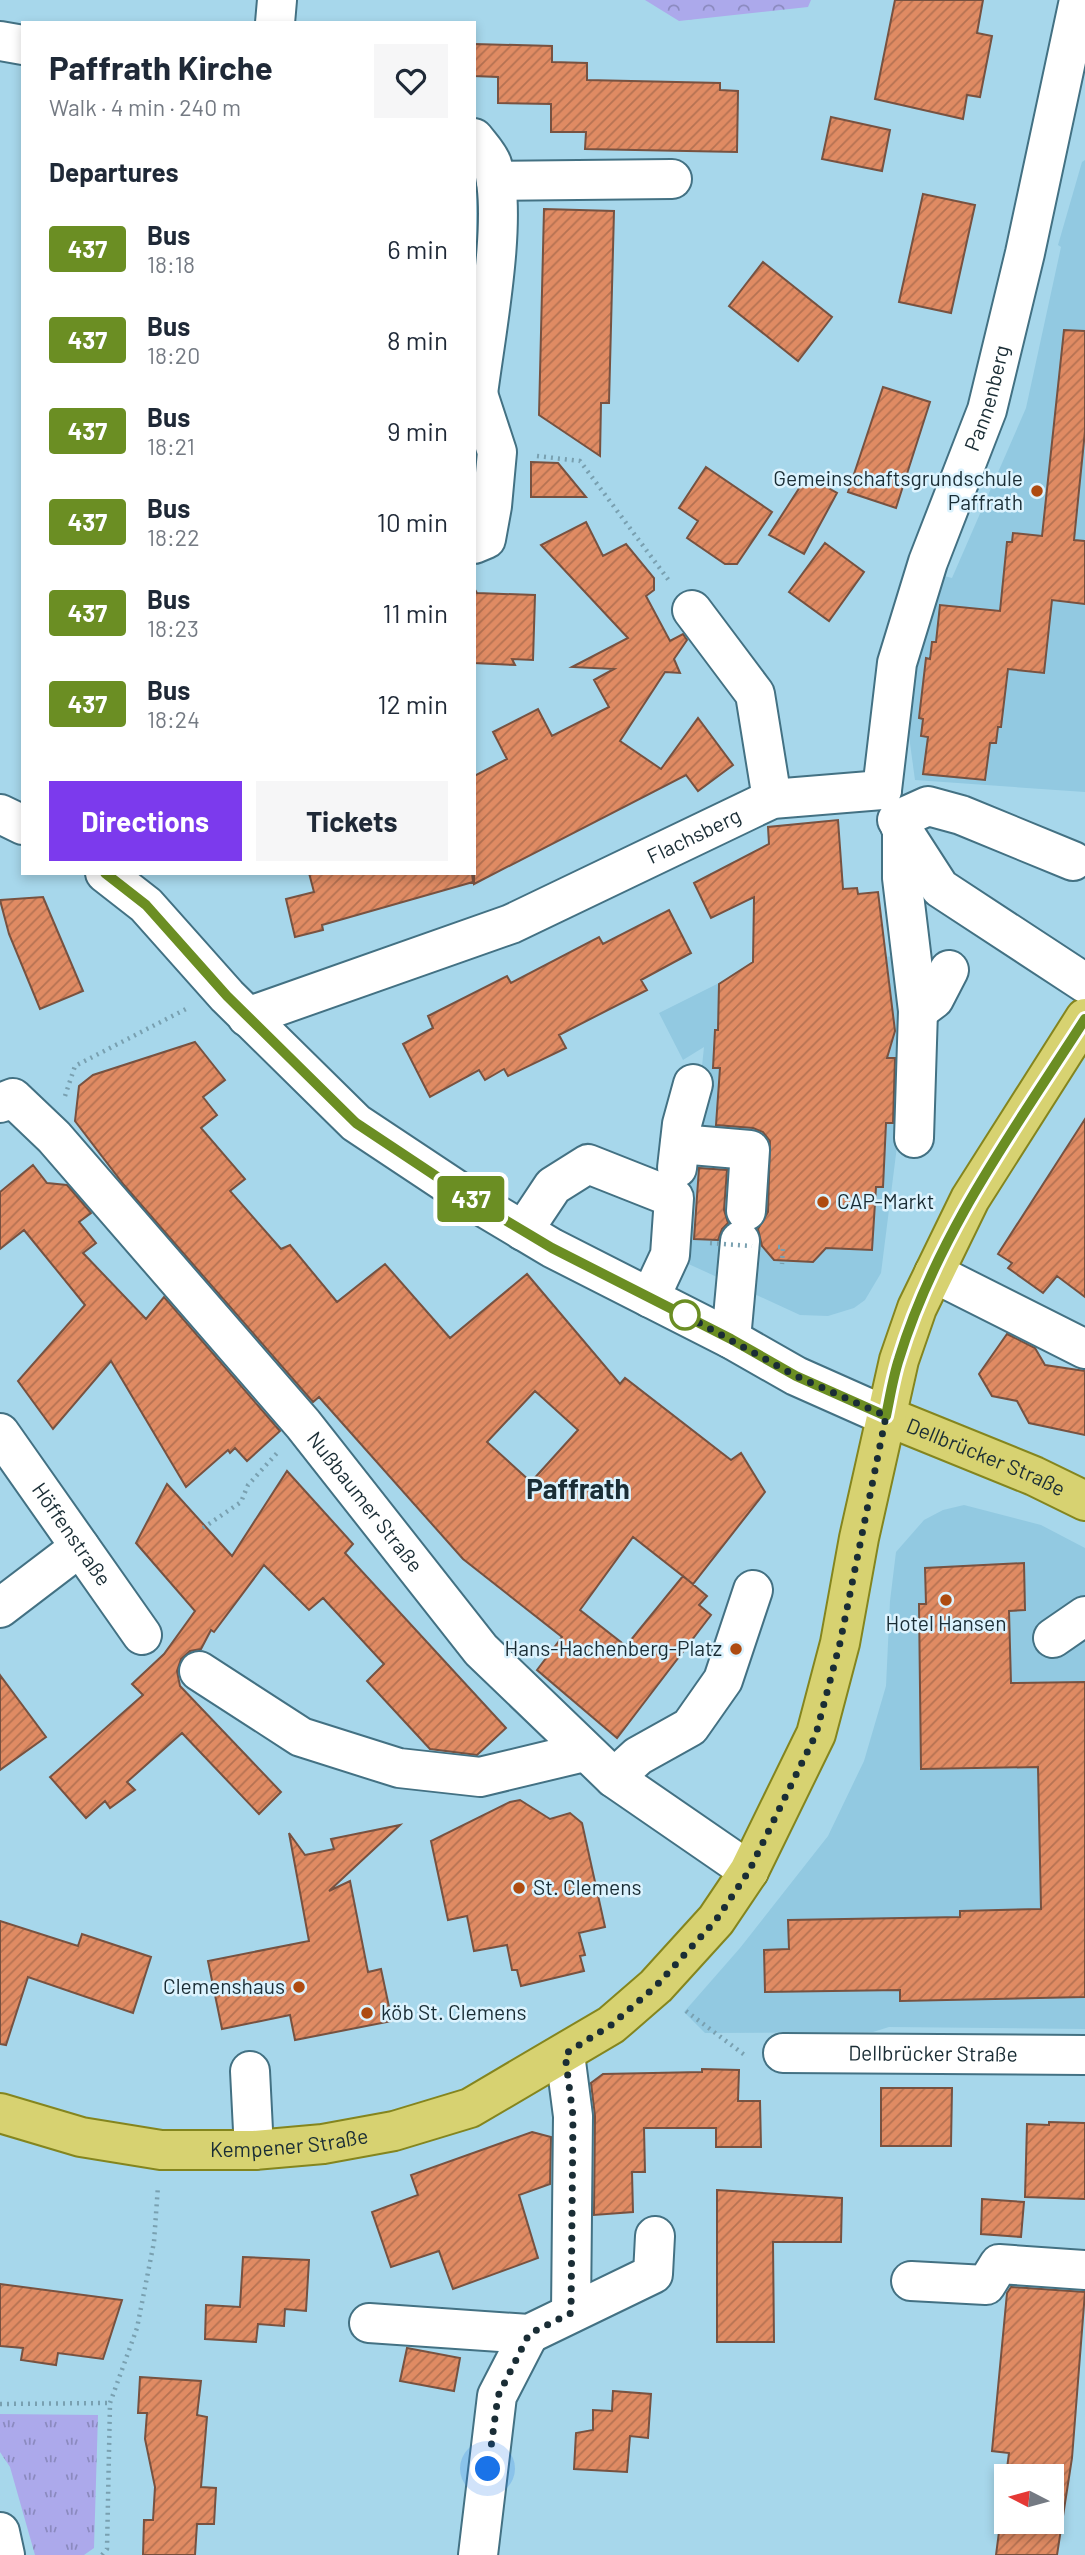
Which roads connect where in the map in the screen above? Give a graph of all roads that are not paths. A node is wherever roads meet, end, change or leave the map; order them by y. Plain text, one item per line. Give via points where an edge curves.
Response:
1 (277, 0) edge
2 (1079, 0) edge
3 (275, 21) edge
4 (0, 41) edge
5 (21, 45) edge
6 (476, 141) edge
7 (672, 179) dead end
8 (496, 181) junction
9 (476, 394) edge
10 (476, 543) edge
11 (692, 610) road end
12 (772, 799) junction
13 (0, 814) edge
14 (894, 814) junction
15 (21, 824) edge
16 (1073, 861) dead end
17 (108, 875) edge
18 (949, 971) dead end
19 (1085, 983) edge
20 (237, 1007) junction
21 (918, 1011) junction
22 (1085, 1018) edge
23 (693, 1084) dead end
24 (6, 1100) edge
25 (914, 1138) dead end
26 (680, 1144) junction
27 (674, 1198) junction
28 (523, 1231) junction
29 (934, 1273) junction
30 (650, 1298) junction
31 (731, 1339) junction
32 (1085, 1349) edge
33 (886, 1416) junction
34 (0, 1433) edge
35 (1085, 1501) edge
36 (80, 1548) junction
37 (753, 1590) dead end
38 (0, 1608) edge
39 (1085, 1616) edge
40 (142, 1635) dead end
41 (1053, 1638) dead end
42 (199, 1671) dead end
43 (584, 1752) junction
44 (614, 1778) junction
45 (749, 1871) junction
46 (783, 2053) road end
47 (565, 2054) junction
48 (1085, 2055) edge
49 (250, 2071) dead end
50 (0, 2113) edge
51 (254, 2150) junction
52 (655, 2236) dead end
53 (1085, 2270) edge
54 (911, 2281) dead end
55 (571, 2313) junction
56 (369, 2323) dead end
57 (529, 2334) junction
58 (0, 2532) edge
59 (5, 2555) edge
60 (478, 2555) edge

1 - 3 street
2 - 14 street, Pannenberg via 987,410 928,562 897,663
4 - 5 street
6 - 8 street via 492,162
7 - 8 street
8 - 9 street via 496,243
9 - 10 street via 497,452 486,539
11 - 12 street via 755,694
12 - 14 street, Flachsberg
12 - 20 street, Flachsberg via 511,924
13 - 15 street
14 - 16 street, Flachsberg via 928,806
14 - 19 street via 940,888
14 - 21 street, Pannenberg
17 - 20 street via 146,905
18 - 21 street via 934,999
20 - 28 street via 356,1123
21 - 25 street, Pannenberg
22 - 29 main road, Kempener Straße via 977,1186
23 - 26 street
24 - 43 street, Nußbaumer Straße via 54,1137 303,1424 481,1650
26 - 27 street
26 - 31 street via 750,1150 737,1235
27 - 28 street via 589,1164 553,1186
27 - 30 street via 670,1255
28 - 30 street
29 - 32 street
29 - 33 main road, Kempener Straße via 899,1360
30 - 31 street
31 - 33 street via 796,1376
33 - 35 main road, Dellbrücker Straße
33 - 45 main road, Kempener Straße via 840,1643 816,1734
34 - 36 street, Höffenstraße
36 - 38 street
36 - 40 street, Höffenstraße
37 - 44 street via 723,1679 690,1727 638,1756
39 - 41 street
42 - 43 street via 301,1737 399,1768 480,1777
43 - 44 street, Nußbaumer Straße
44 - 45 street, Nußbaumer Straße
45 - 47 main road, Kempener Straße via 716,1920 656,1986 611,2025
46 - 48 street, Dellbrücker Straße
47 - 51 main road, Kempener Straße via 470,2108 394,2131
47 - 55 street via 573,2116
49 - 51 street
50 - 51 main road, Kempener Straße via 81,2137 161,2150
52 - 55 street via 653,2274
53 - 54 street via 999,2263 986,2285
55 - 57 street
56 - 57 street
57 - 60 street via 498,2396
58 - 59 street

